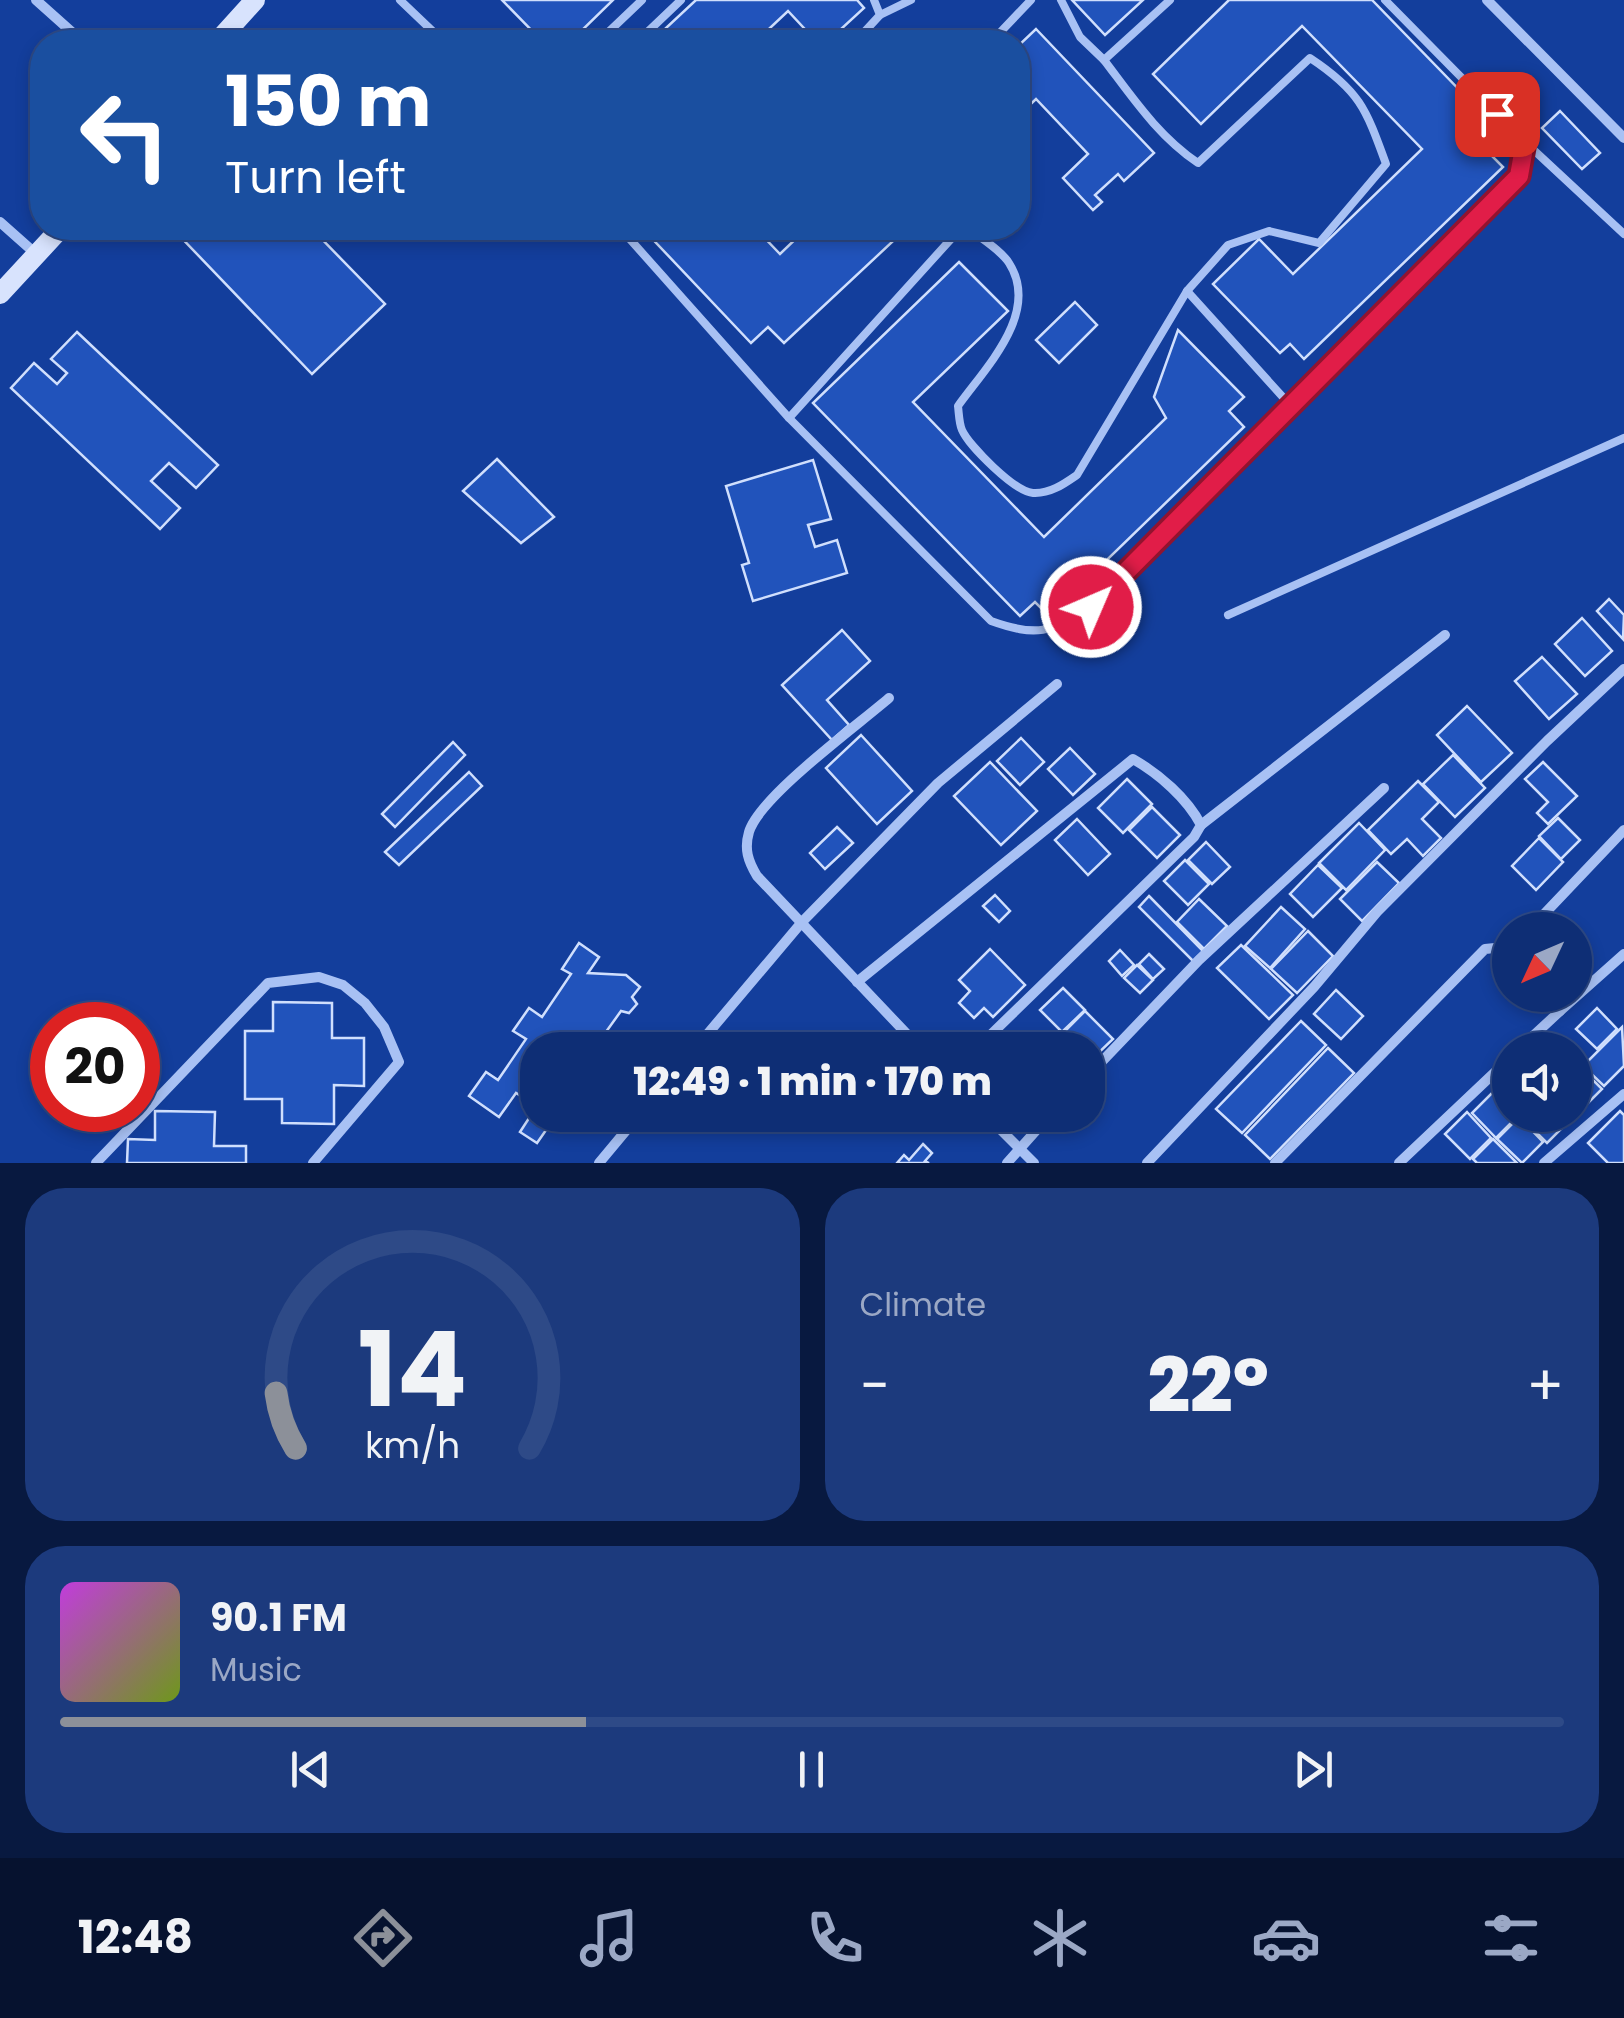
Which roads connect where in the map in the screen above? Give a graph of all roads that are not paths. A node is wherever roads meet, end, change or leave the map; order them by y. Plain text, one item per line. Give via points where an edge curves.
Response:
1 (36, 0) edge
2 (255, 0) edge
3 (400, 0) edge
4 (642, 0) edge
5 (681, 0) edge
6 (874, 0) edge
7 (910, 0) edge
8 (1031, 0) edge
9 (1061, 0) edge
10 (1170, 0) edge
11 (1385, 0) edge
12 (1487, 0) edge
13 (880, 15) junction
14 (70, 30) edge
15 (227, 30) edge
16 (431, 30) edge
17 (611, 30) edge
18 (649, 30) edge
19 (865, 30) edge
20 (1002, 30) edge
21 (1104, 60) junction
22 (1624, 138) edge
23 (1525, 142) junction
24 (0, 222) edge
25 (1624, 234) edge
26 (50, 240) edge
27 (631, 240) edge
28 (953, 240) edge
29 (980, 240) edge
30 (37, 254) junction
31 (1187, 292) junction
32 (0, 294) edge
33 (1290, 405) junction
34 (789, 418) junction
35 (1624, 438) edge
36 (1228, 616) dead end
37 (1445, 635) dead end
38 (1624, 669) edge
39 (1057, 684) dead end
40 (889, 698) dead end
41 (1384, 788) dead end
42 (1201, 825) junction
43 (1624, 830) edge
44 (1546, 912) edge
45 (802, 922) junction
46 (1492, 948) edge
47 (1621, 962) edge
48 (858, 982) junction
49 (1592, 985) edge
50 (1559, 1012) edge
51 (709, 1032) edge
52 (905, 1032) edge
53 (993, 1032) edge
54 (1537, 1032) edge
55 (1105, 1058) edge
56 (1492, 1075) edge
57 (1624, 1094) edge
58 (625, 1132) edge
59 (1003, 1132) edge
60 (1034, 1132) edge
61 (1019, 1148) junction
62 (96, 1163) edge
63 (313, 1163) edge
64 (599, 1163) edge
65 (1007, 1163) edge
66 (1034, 1163) edge
67 (1147, 1163) edge
68 (1276, 1163) edge
69 (1399, 1163) edge
70 (1544, 1163) edge

1 - 14 street
2 - 15 street
3 - 16 lane
4 - 17 lane
5 - 18 lane
6 - 13 lane
7 - 13 lane
8 - 20 lane
9 - 21 lane via 1080,37
10 - 21 lane
11 - 23 lane
12 - 22 street
13 - 19 lane
21 - 31 lane via 1150,122 1198,163 1310,58 1341,78 1366,109 1386,164 1319,243 1269,231 1228,245
23 - 25 lane
23 - 33 lane via 1519,176
24 - 30 street
26 - 30 street
27 - 34 lane
28 - 34 lane
29 - 31 lane via 1009,262 1018,294 1014,328 958,406 960,427 1005,476 1032,493 1053,490 1077,475
30 - 32 street
31 - 33 lane
33 - 34 lane via 1091,607 1060,627 1021,632 991,621
35 - 36 lane
37 - 42 street
38 - 67 street via 1377,912
39 - 45 street via 938,783
40 - 45 street via 772,798 749,830 746,858
41 - 55 street via 1199,960
42 - 48 street via 1194,810 1133,759
42 - 53 street
43 - 44 street
45 - 48 street
45 - 51 street
46 - 68 street via 1484,949
47 - 49 street
48 - 52 street
50 - 54 street
56 - 69 street
57 - 70 street
58 - 64 street
59 - 61 street
60 - 61 street
61 - 65 street
61 - 66 street
62 - 63 street via 268,983 318,977 343,985 364,1003 399,1062

